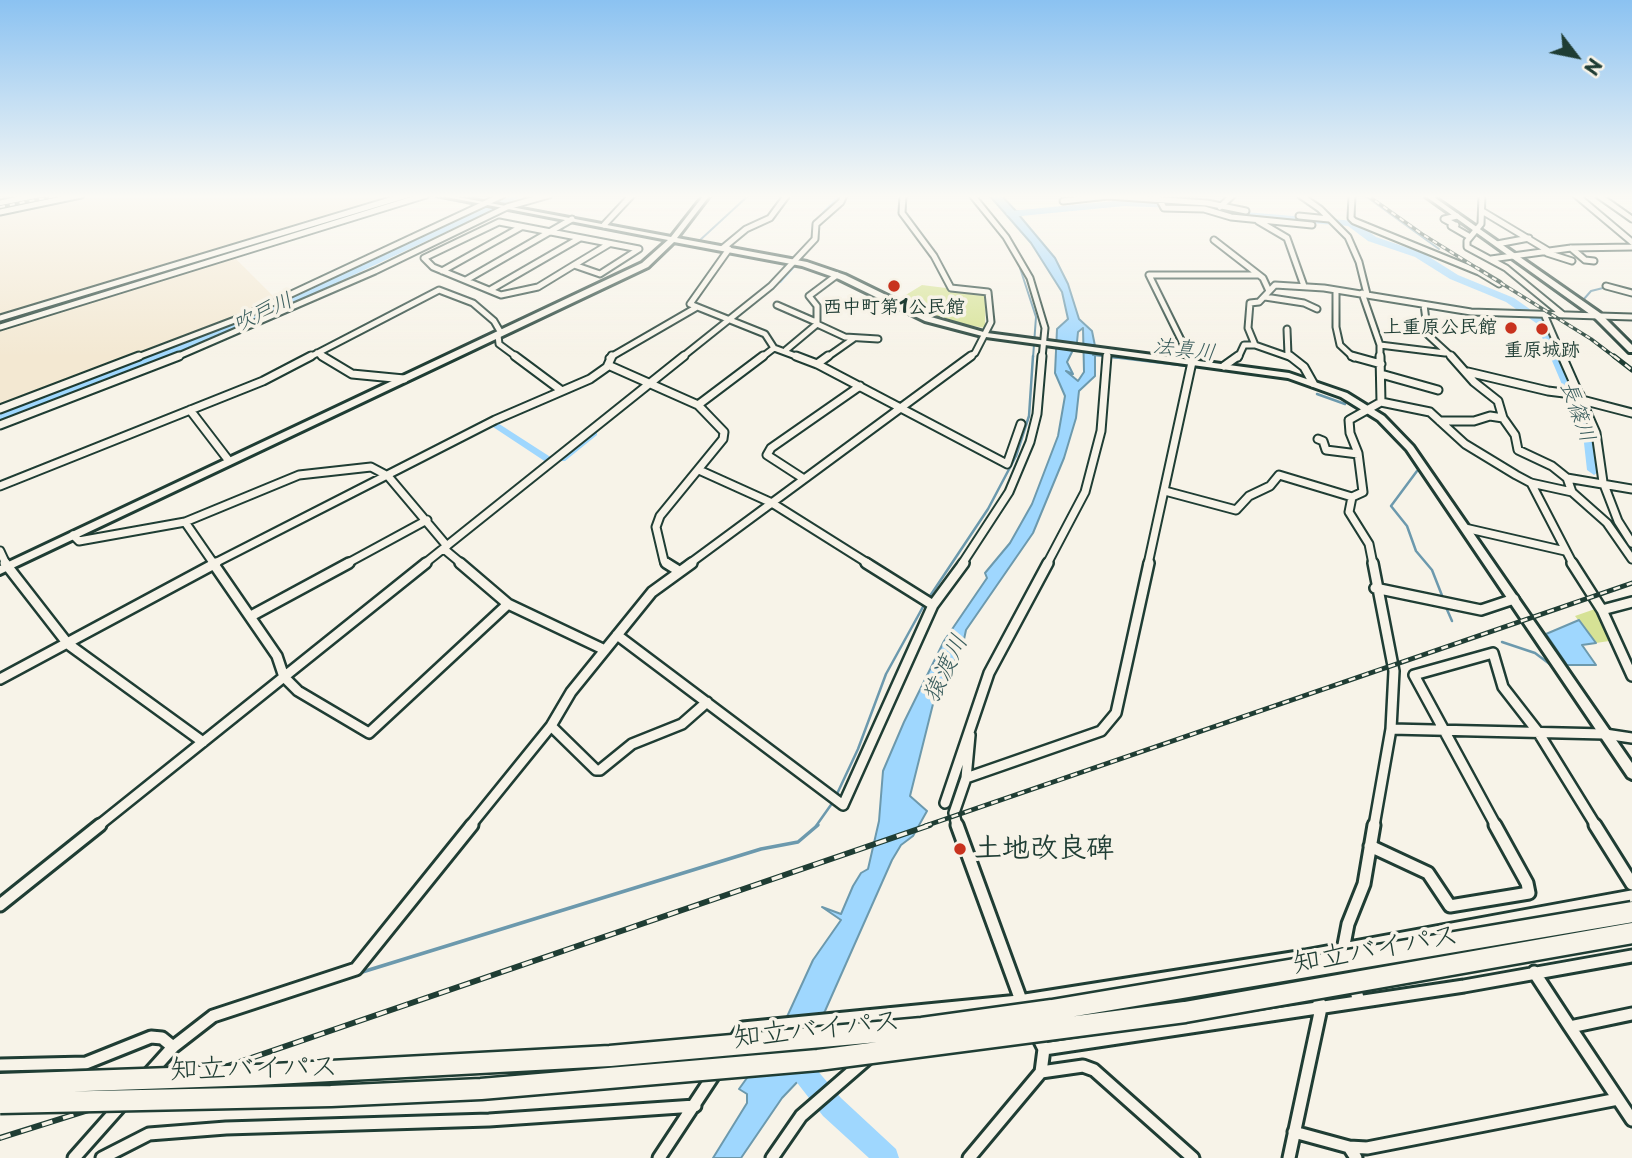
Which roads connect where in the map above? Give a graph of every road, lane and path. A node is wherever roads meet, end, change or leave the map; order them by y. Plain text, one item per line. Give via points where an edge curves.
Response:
1 (227, 249) edge
2 (252, 249) edge
3 (385, 249) edge
4 (420, 249) edge
5 (442, 249) edge
6 (481, 249) edge
7 (521, 249) edge
8 (561, 249) edge
9 (601, 249) edge
10 (639, 249) edge
11 (662, 249) edge
12 (725, 249) edge
13 (731, 249) edge
14 (805, 249) edge
15 (929, 249) edge
16 (1013, 249) edge
17 (1226, 249) edge
18 (1291, 249) edge
19 (1354, 249) edge
20 (1417, 249) edge
21 (1470, 249) edge
22 (1504, 249) edge
23 (1543, 249) edge
24 (1565, 249) edge
25 (1572, 249) edge
26 (1547, 252) junction
27 (1514, 256) junction
28 (1491, 259) junction
29 (794, 261) junction
30 (1572, 261) dead end
31 (1594, 261) dead end
32 (574, 265) junction
33 (442, 271) junction
34 (600, 274) junction
35 (837, 275) junction
36 (1259, 275) junction
37 (466, 280) junction
38 (615, 280) junction
39 (1499, 284) dead end
40 (1304, 286) junction
41 (1608, 287) dead end
42 (489, 290) junction
43 (1336, 290) junction
44 (1632, 293) edge
45 (78, 294) junction
46 (1267, 294) junction
47 (1364, 294) junction
48 (82, 302) junction
49 (777, 305) dead end
50 (1424, 305) junction
51 (697, 307) junction
52 (1317, 309) dead end
53 (1544, 314) junction
54 (1564, 315) junction
55 (1597, 315) junction
56 (0, 318) edge
57 (729, 318) junction
58 (1632, 319) edge
59 (817, 323) junction
60 (0, 327) edge
61 (1287, 328) dead end
62 (500, 334) junction
63 (985, 335) junction
64 (853, 339) junction
65 (878, 340) dead end
66 (1042, 344) junction
67 (1255, 345) junction
68 (1380, 345) junction
69 (774, 348) junction
70 (1632, 349) edge
71 (786, 350) junction
72 (317, 353) junction
73 (1445, 353) junction
74 (1107, 355) junction
75 (1287, 355) junction
76 (1381, 363) junction
77 (817, 364) junction
78 (608, 365) junction
79 (1191, 365) junction
80 (1224, 366) junction
81 (1468, 372) junction
82 (1381, 374) junction
83 (404, 379) junction
84 (650, 383) junction
85 (1313, 383) junction
86 (860, 386) junction
87 (1438, 390) dead end
88 (562, 391) junction
89 (1579, 396) junction
90 (1381, 402) junction
91 (698, 405) junction
92 (900, 408) junction
93 (0, 409) edge
94 (1367, 409) junction
95 (190, 410) junction
96 (1632, 413) edge
97 (1503, 418) junction
98 (1440, 421) junction
99 (1021, 424) dead end
100 (0, 425) edge
101 (1318, 439) dead end
102 (1358, 454) junction
103 (229, 461) junction
104 (699, 470) junction
105 (387, 476) junction
106 (1567, 478) junction
107 (804, 479) junction
108 (1531, 482) junction
109 (1603, 482) junction
110 (0, 486) edge
111 (1632, 489) edge
112 (1165, 491) junction
113 (1572, 492) junction
114 (1352, 497) junction
115 (772, 503) junction
116 (427, 520) junction
117 (185, 522) junction
118 (1465, 528) junction
119 (73, 535) junction
120 (1632, 543) edge
121 (446, 547) junction
122 (0, 551) edge
123 (1565, 551) junction
124 (1632, 559) edge
125 (214, 562) junction
126 (3, 568) edge
127 (679, 571) junction
128 (1376, 588) junction
129 (1514, 599) junction
130 (1632, 602) edge
131 (508, 604) junction
132 (933, 605) junction
133 (1602, 610) junction
134 (251, 616) junction
135 (617, 635) junction
136 (68, 643) junction
137 (606, 650) junction
138 (1632, 676) edge
139 (284, 677) junction
140 (0, 679) edge
141 (707, 702) junction
142 (972, 719) junction
143 (551, 726) junction
144 (1391, 729) junction
145 (1442, 729) junction
146 (1538, 732) junction
147 (1605, 734) junction
148 (1632, 738) edge
149 (203, 742) junction
150 (1632, 773) edge
151 (966, 778) junction
152 (945, 803) dead end
153 (1370, 846) junction
154 (1632, 884) edge
155 (1632, 896) edge
156 (0, 905) edge
157 (1632, 912) edge
158 (1632, 933) edge
159 (1343, 950) junction
160 (1305, 956) junction
161 (1632, 956) edge
162 (1534, 972) junction
163 (1019, 1001) junction
164 (1359, 1001) junction
165 (1321, 1008) junction
166 (889, 1013) junction
167 (1632, 1014) edge
168 (1570, 1027) junction
169 (173, 1047) junction
170 (1044, 1049) junction
171 (0, 1065) edge
172 (1041, 1072) junction
173 (0, 1084) edge
174 (1618, 1099) junction
175 (0, 1103) edge
176 (695, 1106) junction
177 (1632, 1120) edge
178 (1294, 1132) junction
179 (1352, 1152) edge
180 (74, 1158) edge
181 (102, 1158) edge
182 (659, 1158) edge
183 (772, 1158) edge
184 (969, 1158) edge
185 (1194, 1158) edge
186 (1289, 1158) edge

1 - 45 street
2 - 48 street
3 - 93 street via 230,322
4 - 100 street via 177,357
5 - 33 street via 424,258
6 - 33 street
7 - 37 street
8 - 42 street
9 - 32 street
10 - 34 street
11 - 38 street via 645,265
12 - 51 street via 690,304
13 - 29 street
14 - 29 street
15 - 63 street via 951,288 988,292 990,322
16 - 66 street via 1030,278 1045,328
17 - 36 street
18 - 40 street
19 - 47 street
20 - 39 street
21 - 28 street
22 - 27 street
23 - 26 street
24 - 26 street
25 - 31 street
26 - 27 street
26 - 30 street
27 - 28 street
27 - 55 street
28 - 54 street
29 - 35 street
29 - 57 street via 771,286
32 - 34 street
32 - 42 street via 538,287 501,295
33 - 37 street
34 - 38 street
35 - 59 street via 809,296 817,306
35 - 63 street via 928,319
36 - 46 street
36 - 79 street via 1149,275
37 - 42 street
38 - 62 street
40 - 43 street
40 - 46 street via 1275,285
41 - 44 street
43 - 47 street
43 - 76 street via 1340,345 1355,359
45 - 48 street
45 - 56 street
46 - 52 street
46 - 67 street via 1250,303 1248,328
47 - 50 street
47 - 68 street
48 - 60 street
49 - 59 street
50 - 53 street
50 - 73 street via 1428,335
51 - 57 street
51 - 78 street via 608,358
53 - 54 street
53 - 89 street
54 - 55 street
55 - 58 street
55 - 70 street
57 - 69 street via 765,334
57 - 84 street
59 - 64 street
59 - 71 street
61 - 75 street
62 - 72 street via 494,320 473,303 439,290
62 - 83 street
62 - 88 street via 499,344
63 - 66 street
63 - 92 street via 975,353
64 - 65 street
64 - 77 street
66 - 74 street
66 - 132 street via 1044,364 1030,442 987,530
67 - 75 street
67 - 80 street via 1244,345 1237,359
68 - 73 street
68 - 76 street
69 - 71 street
69 - 91 street
71 - 77 street
72 - 83 street via 352,374
72 - 95 street
73 - 81 street
74 - 79 street
74 - 142 street via 1101,431 1085,492 989,673
75 - 85 street via 1304,367
76 - 82 street
77 - 86 street
78 - 84 street
78 - 88 street
79 - 80 street
79 - 112 street
80 - 85 street
81 - 89 street
81 - 97 street via 1474,382 1492,393
82 - 87 street
82 - 90 street
83 - 103 street
84 - 91 street
84 - 121 street
85 - 94 street
86 - 92 street
86 - 107 street via 766,454
88 - 105 street via 467,433
89 - 96 street
89 - 109 street via 1597,433
90 - 94 street
90 - 98 street via 1424,410
91 - 104 street via 724,432
92 - 99 street via 1007,464
92 - 107 street
94 - 102 street via 1349,420
94 - 118 street via 1391,426 1410,448
95 - 103 street
95 - 110 street
97 - 98 street
97 - 106 street via 1511,426 1518,450
98 - 108 street via 1465,444
101 - 102 street via 1324,440 1326,450
102 - 114 street via 1363,492
103 - 119 street
104 - 115 street
104 - 127 street via 656,527 664,561
105 - 116 street
105 - 117 street via 371,467 299,475
105 - 125 street
106 - 109 street
106 - 113 street
107 - 115 street
108 - 113 street
108 - 123 street
109 - 111 street
109 - 120 street
112 - 114 street via 1236,510 1279,475
112 - 151 street via 1119,701 1109,724 1078,741
113 - 124 street via 1607,523
114 - 128 street via 1349,512 1369,544
115 - 127 street
115 - 132 street
116 - 121 street
116 - 134 street
117 - 119 street via 79,541
117 - 125 street
118 - 123 street
118 - 129 street
119 - 126 street
121 - 131 street
121 - 139 street
122 - 126 street
123 - 133 street
125 - 134 street
125 - 136 street
126 - 136 street
127 - 135 street via 652,592
128 - 129 street via 1481,610
128 - 144 street via 1394,671
129 - 147 street
130 - 133 street
131 - 137 street
131 - 139 street via 369,733 298,691
132 - 141 street via 843,805
133 - 138 street
134 - 139 street via 277,656
135 - 137 street
135 - 141 street
136 - 140 street
136 - 149 street
137 - 143 street via 571,692
139 - 149 street
141 - 143 street via 682,724 632,744 596,770
142 - 151 street
142 - 152 street
143 - 169 street via 356,969 222,1011
144 - 145 street
144 - 153 street
145 - 146 street
145 - 146 street via 1414,675 1493,653 1503,687
145 - 153 street via 1528,883 1529,893 1450,906 1428,873
146 - 147 street
146 - 154 street
147 - 148 street
147 - 150 street
149 - 156 street
151 - 163 street via 954,813 958,830
153 - 159 street via 1364,884
155 - 159 street
157 - 173 highway, 知立バイパス, bridge via 922,1028 610,1056
158 - 175 highway, 知立バイパス, bridge via 1185,1012 818,1060 481,1089
159 - 160 street
159 - 164 street
160 - 163 street
160 - 165 street
161 - 162 street
162 - 164 street
162 - 168 street
163 - 166 street
163 - 170 street
164 - 165 street
165 - 170 street
165 - 178 street
166 - 176 street via 743,1028
166 - 183 street via 867,1060 809,1110
167 - 168 street
168 - 174 street
169 - 171 street via 162,1038 150,1037 86,1063
169 - 180 street
170 - 172 street
172 - 184 street
172 - 185 street via 1083,1066 1094,1070
174 - 177 street
174 - 179 street
176 - 181 street via 149,1134
176 - 182 street
178 - 179 street
178 - 186 street

